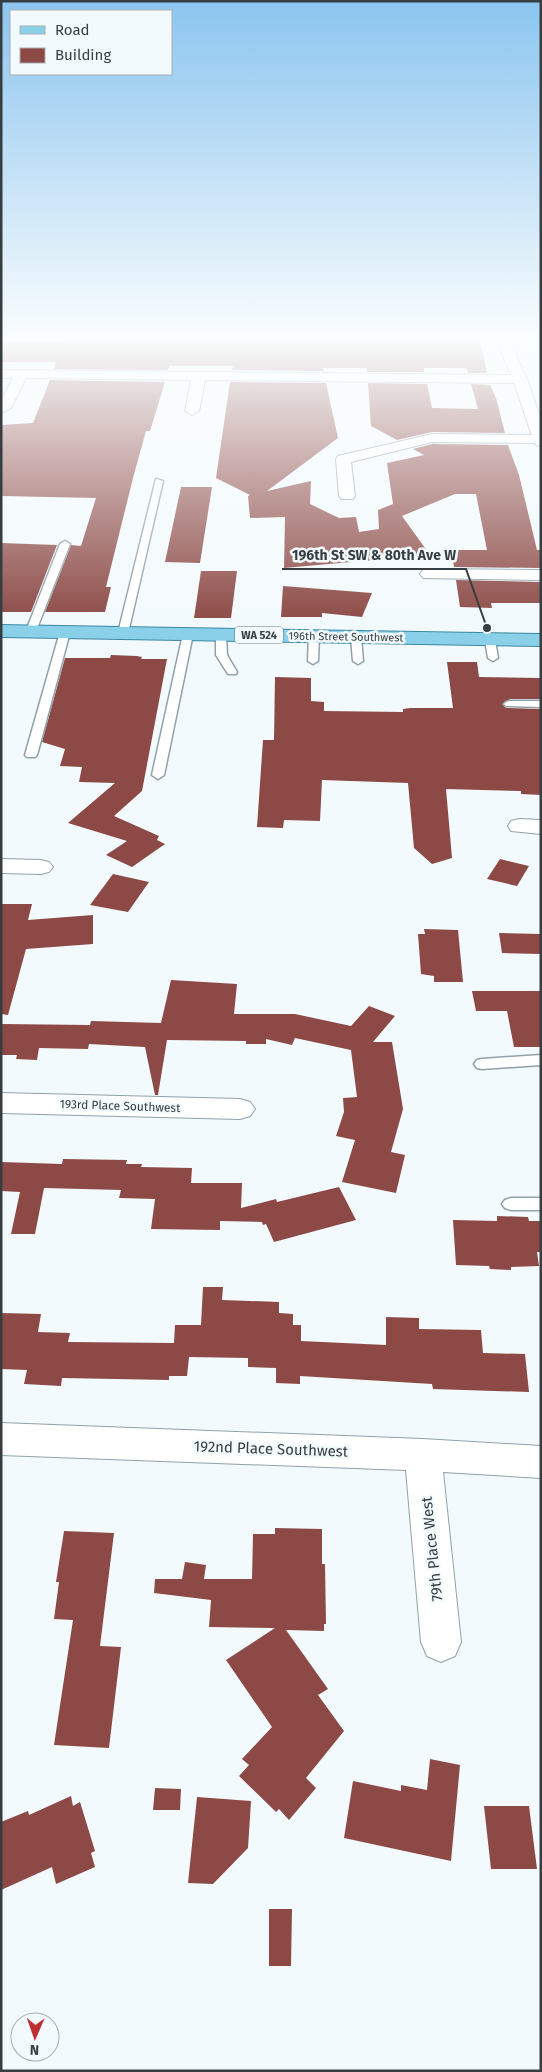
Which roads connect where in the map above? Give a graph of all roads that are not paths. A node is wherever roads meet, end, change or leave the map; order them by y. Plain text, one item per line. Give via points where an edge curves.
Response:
1 (540, 440) edge
2 (159, 481) dead end
3 (347, 496) dead end
4 (65, 544) dead end
5 (429, 574) dead end
6 (541, 575) edge
7 (1, 631) edge
8 (31, 631) junction
9 (65, 632) junction
10 (123, 633) junction
11 (188, 634) junction
12 (221, 635) junction
13 (314, 636) junction
14 (356, 637) junction
15 (490, 640) junction
16 (541, 640) edge
17 (493, 658) dead end
18 (313, 661) dead end
19 (358, 661) dead end
20 (232, 672) dead end
21 (510, 704) dead end
22 (541, 704) edge
23 (30, 755) dead end
24 (158, 775) dead end
25 (1, 866) edge
26 (41, 867) dead end
27 (541, 1060) edge
28 (482, 1064) dead end
29 (1, 1102) edge
30 (240, 1109) dead end
31 (511, 1204) dead end
32 (541, 1204) edge
33 (2, 1442) edge
34 (423, 1455) junction
35 (541, 1462) edge
36 (441, 1642) dead end

1 - 3 street via 432,438 343,460
2 - 10 lane
4 - 8 lane
5 - 6 street
7 - 8 main road, 196th Street Southwest / WA 524
8 - 9 main road, 196th Street Southwest / WA 524
9 - 10 main road, 196th Street Southwest / WA 524
9 - 23 lane
10 - 11 main road, 196th Street Southwest / WA 524
11 - 12 main road, 196th Street Southwest / WA 524
11 - 24 lane
12 - 13 main road, 196th Street Southwest / WA 524
12 - 20 lane via 219,647 224,663
13 - 14 main road, 196th Street Southwest / WA 524
13 - 18 lane
14 - 15 main road, 196th Street Southwest / WA 524
14 - 19 lane
15 - 16 main road, 196th Street Southwest / WA 524
15 - 17 lane
21 - 22 lane
25 - 26 street
27 - 28 lane
29 - 30 street, 193rd Place Southwest
31 - 32 lane
33 - 34 street, 192nd Place Southwest
34 - 35 street, 192nd Place Southwest
34 - 36 street, 79th Place West

